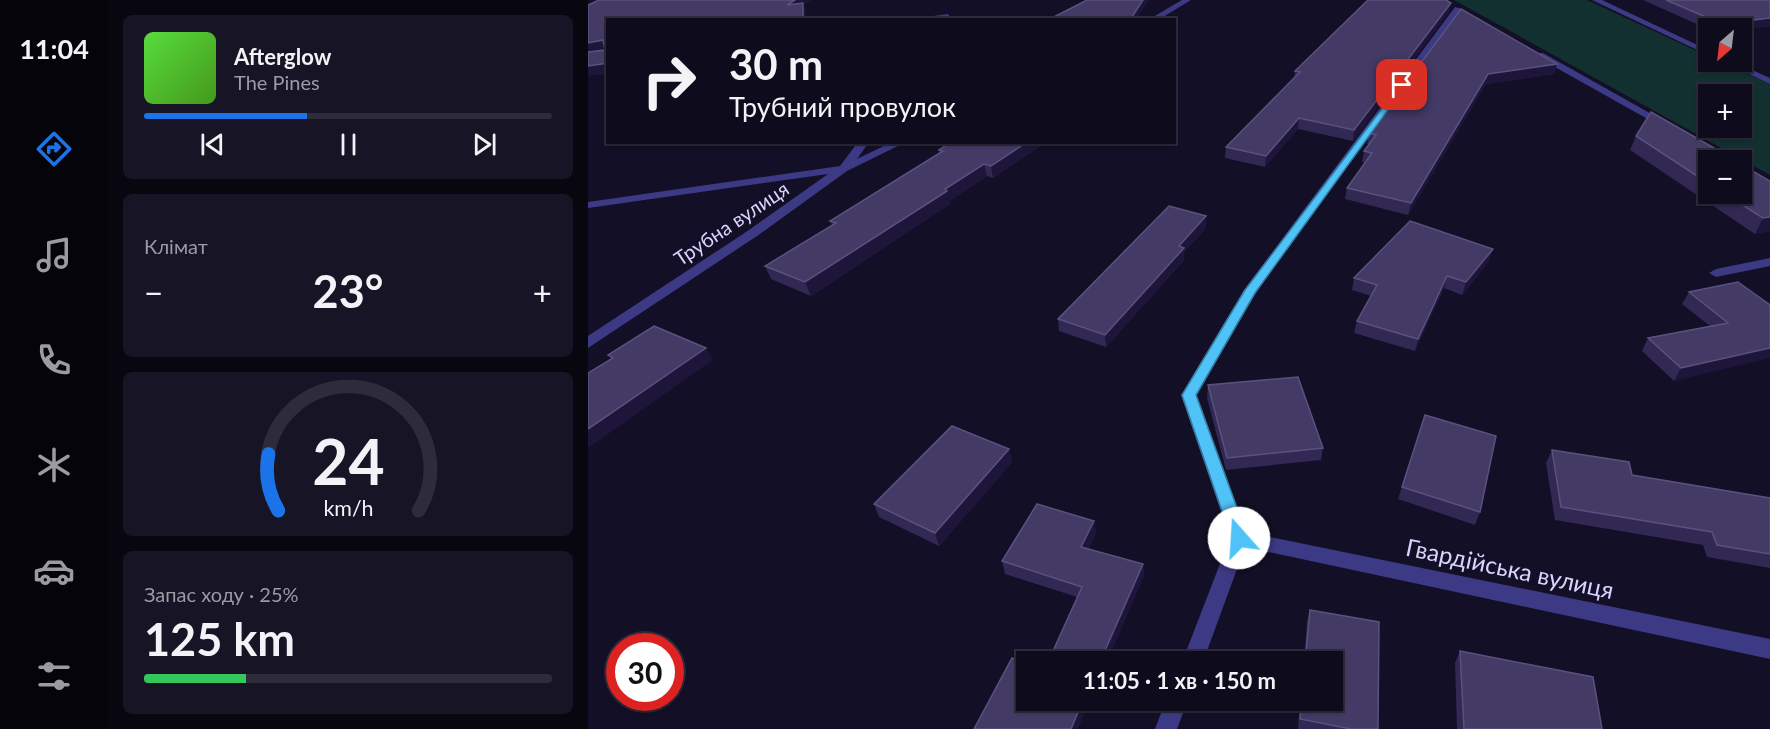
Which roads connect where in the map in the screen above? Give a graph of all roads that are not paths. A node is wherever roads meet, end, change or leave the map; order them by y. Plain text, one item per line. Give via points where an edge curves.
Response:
1 (1187, 0) edge
2 (1596, 0) edge
3 (1459, 10) edge
4 (948, 15) edge
5 (931, 18) edge
6 (1156, 18) edge
7 (1698, 48) edge
8 (1531, 50) edge
9 (1750, 72) edge
10 (1770, 81) edge
11 (1677, 131) edge
12 (862, 144) edge
13 (897, 144) edge
14 (843, 169) junction
15 (588, 205) edge
16 (1770, 262) edge
17 (1716, 273) dead end
18 (588, 343) edge
19 (1239, 538) junction
20 (1770, 649) edge
21 (1196, 651) edge
22 (1173, 711) edge
23 (1166, 729) edge

1 - 6 street
2 - 7 street
3 - 19 street via 1249,293 1189,395
4 - 5 street
8 - 11 street
9 - 10 street
12 - 14 street
13 - 14 street, Трубна вулиця
14 - 15 street
14 - 18 street, Трубна вулиця
16 - 17 street
19 - 20 street, Гвардійська вулиця
19 - 21 street
22 - 23 street

